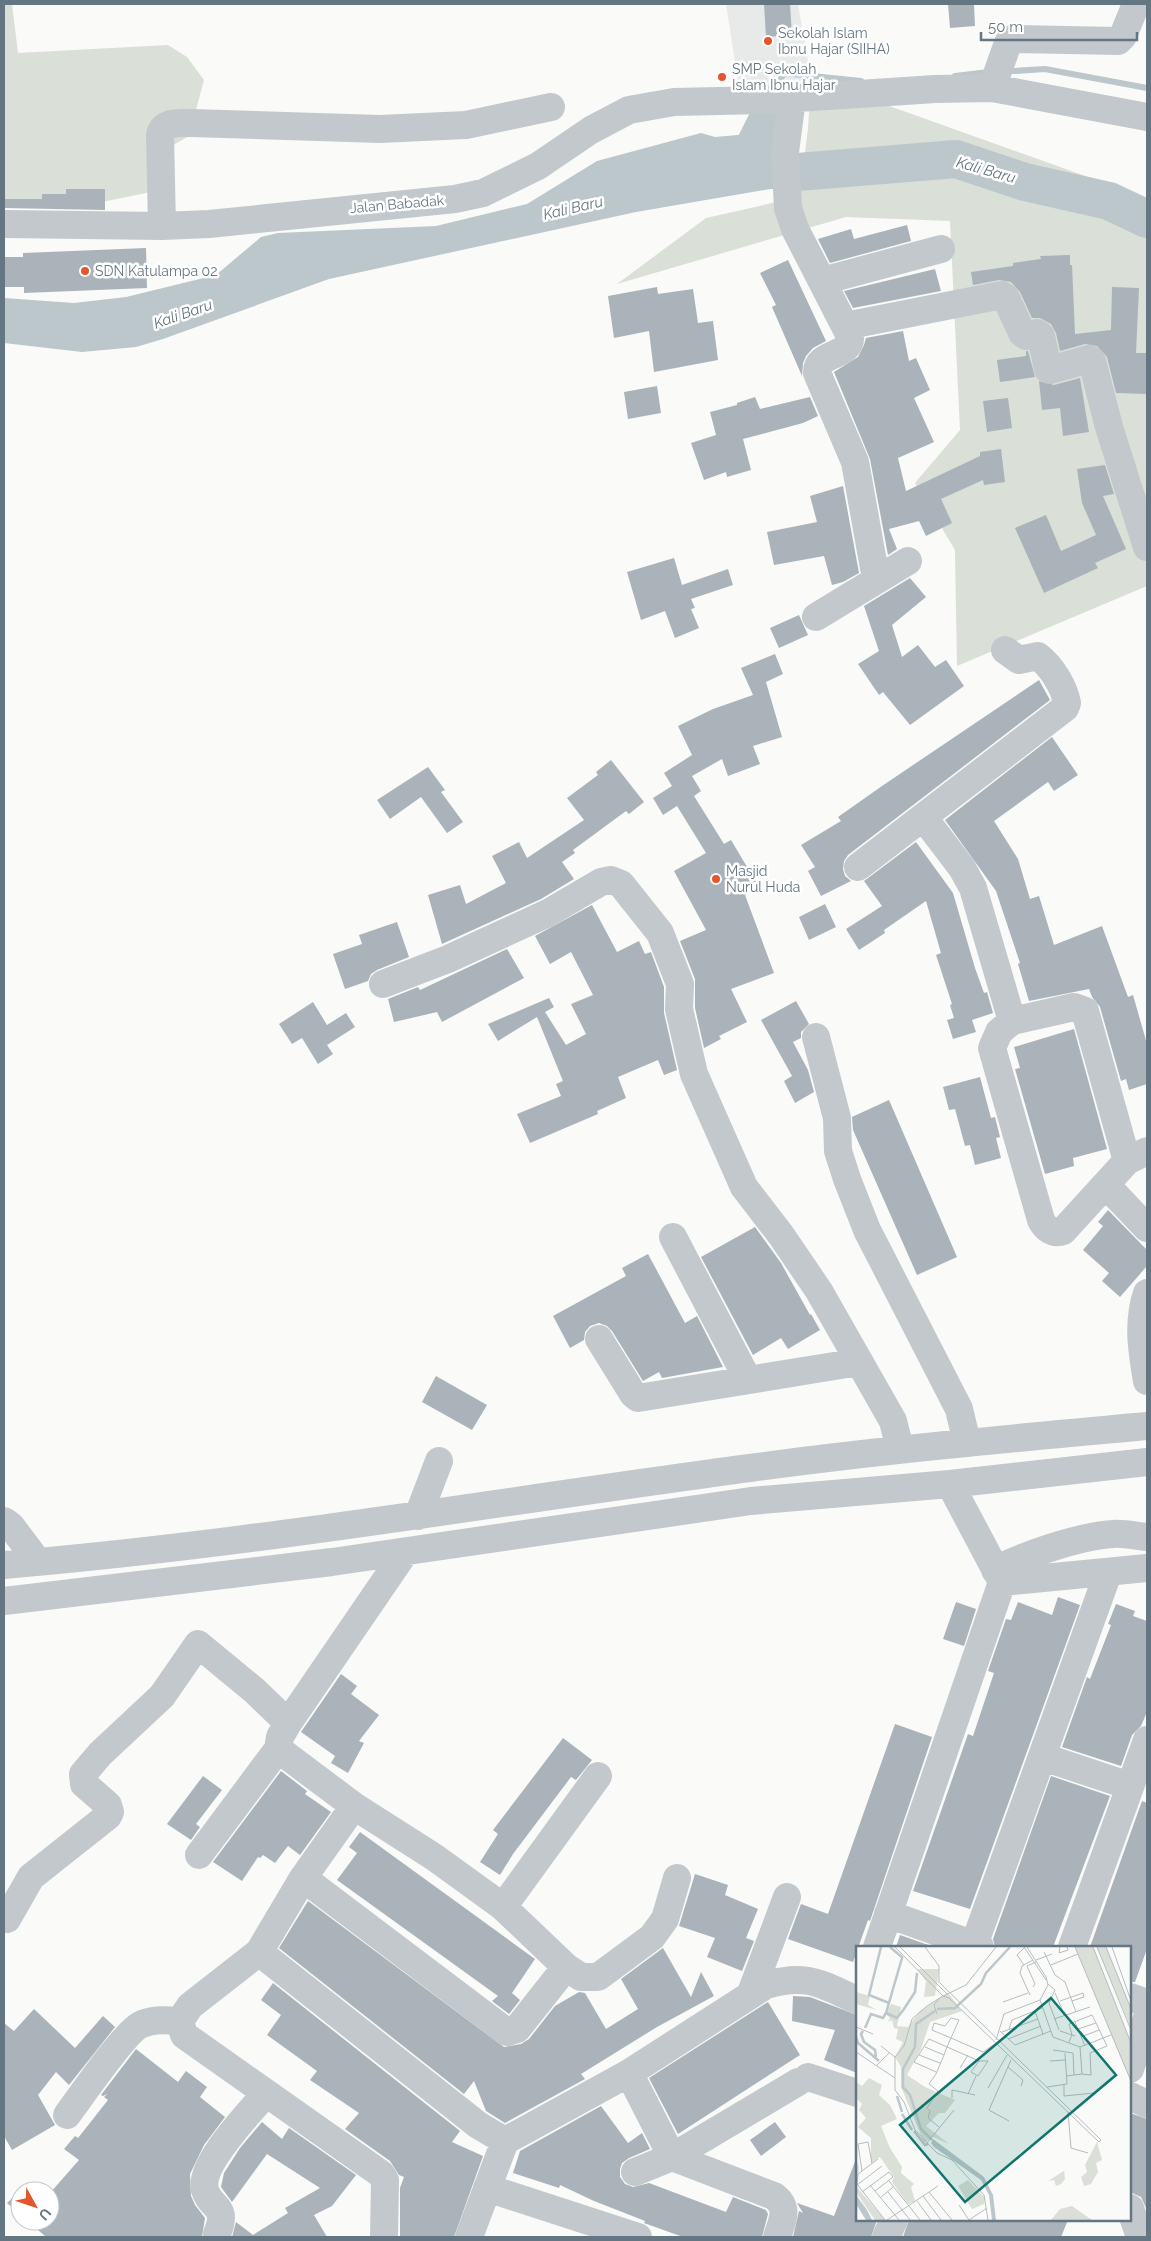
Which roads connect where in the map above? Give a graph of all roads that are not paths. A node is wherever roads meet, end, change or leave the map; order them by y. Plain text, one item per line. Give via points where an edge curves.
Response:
1 (1136, 4) edge
2 (992, 88) junction
3 (780, 99) junction
4 (551, 107) dead end
5 (1147, 117) edge
6 (4, 224) edge
7 (162, 226) junction
8 (941, 249) dead end
9 (822, 281) junction
10 (845, 326) junction
11 (1147, 547) edge
12 (908, 561) dead end
13 (876, 579) junction
14 (816, 617) dead end
15 (1005, 650) dead end
16 (924, 818) junction
17 (858, 867) dead end
18 (382, 984) dead end
19 (1012, 1021) junction
20 (816, 1037) dead end
21 (1137, 1156) edge
22 (1106, 1185) junction
23 (1147, 1228) edge
24 (673, 1237) dead end
25 (1147, 1293) edge
26 (599, 1339) dead end
27 (859, 1362) junction
28 (748, 1380) junction
29 (1147, 1381) edge
30 (1147, 1426) edge
31 (967, 1443) junction
32 (900, 1449) junction
33 (438, 1461) dead end
34 (1147, 1462) edge
35 (748, 1468) junction
36 (950, 1484) junction
37 (751, 1501) junction
38 (418, 1516) junction
39 (4, 1521) edge
40 (1147, 1537) edge
41 (405, 1552) junction
42 (38, 1562) junction
43 (4, 1565) edge
44 (1147, 1568) edge
45 (1108, 1572) junction
46 (998, 1576) junction
47 (4, 1601) edge
48 (288, 1724) junction
49 (1147, 1740) edge
50 (278, 1749) junction
51 (1044, 1757) junction
52 (598, 1776) dead end
53 (1130, 1786) junction
54 (354, 1806) junction
55 (198, 1855) dead end
56 (303, 1878) junction
57 (678, 1878) dead end
58 (788, 1897) dead end
59 (503, 1907) junction
60 (888, 1914) junction
61 (7, 1919) dead end
62 (876, 1946) edge
63 (977, 1946) edge
64 (1072, 1946) edge
65 (259, 1952) junction
66 (566, 1967) junction
67 (751, 1993) junction
68 (1131, 1998) edge
69 (856, 2000) edge
70 (1147, 2003) edge
71 (1147, 2018) edge
72 (180, 2021) junction
73 (1131, 2066) edge
74 (629, 2073) junction
75 (266, 2093) junction
76 (856, 2093) edge
77 (1131, 2096) edge
78 (1147, 2104) edge
79 (67, 2116) dead end
80 (505, 2141) junction
81 (672, 2157) junction
82 (635, 2172) dead end
83 (487, 2188) junction
84 (1131, 2211) edge
85 (894, 2221) edge
86 (579, 2228) edge
87 (217, 2234) dead end
88 (384, 2237) edge
89 (469, 2237) edge
90 (638, 2237) edge
91 (777, 2237) edge
92 (886, 2237) edge
93 (1140, 2237) edge

1 - 2 street via 1118,41 1012,39
2 - 3 street, Jalan Babadak
2 - 5 street, Jalan Babadak
3 - 7 street, Jalan Babadak via 674,102 629,110 591,130 538,166 474,195 455,199
3 - 9 street via 788,208 795,230
4 - 7 street via 466,125 390,128 171,124 163,128 160,135
6 - 7 street, Jalan Babadak
8 - 9 street
9 - 10 street
10 - 11 street via 1002,295 1022,333 1040,336 1048,369 1092,360 1109,427
10 - 13 street via 851,338 849,346 822,361 817,371 856,462
12 - 13 street
13 - 14 street
15 - 16 street via 1019,660 1038,656 1046,662 1066,696 1066,705
16 - 17 street
16 - 19 street via 973,888
18 - 27 street via 448,959 548,913 601,882 610,880 621,884 660,933 680,984 679,1009 694,1074 744,1187 819,1291
19 - 21 street via 1074,1007 1086,1011
19 - 22 street via 999,1032 992,1048 1042,1223 1052,1232 1063,1231
20 - 31 street via 837,1118 838,1151 847,1178 868,1230 959,1410
21 - 22 street
22 - 23 street
24 - 28 street
25 - 29 street via 1142,1310 1141,1347
26 - 28 street via 638,1398
27 - 28 street
27 - 32 street via 892,1421
30 - 31 street
31 - 32 street
32 - 35 street
33 - 38 street
34 - 36 street
35 - 37 street
35 - 38 street
36 - 37 street
36 - 46 street
37 - 41 street
38 - 42 street
39 - 42 street
40 - 46 street via 1114,1533 1094,1536 1015,1560
41 - 47 street
41 - 48 street
42 - 43 street
44 - 45 street
45 - 46 street
45 - 51 street
46 - 60 street
48 - 50 street
48 - 61 street via 255,1691 198,1644 162,1696 100,1754 84,1774 84,1784 108,1805 108,1816 31,1877
49 - 53 street
50 - 54 street
50 - 55 street
51 - 53 street
51 - 63 street
52 - 59 street
53 - 64 street
54 - 56 street
54 - 59 street via 434,1857
56 - 65 street
56 - 66 street via 507,2032 518,2029
57 - 66 street via 662,1925 638,1949 595,1978 581,1977
58 - 67 street
59 - 66 street
60 - 62 street
60 - 63 street
65 - 72 street via 190,2006
65 - 80 street via 478,2125
67 - 69 street via 766,1985 799,1978
67 - 74 street
68 - 70 street
71 - 73 street
72 - 75 street via 184,2035
72 - 79 street via 155,2020 140,2024 122,2042
74 - 80 street
74 - 81 street
75 - 87 street via 211,2162 204,2181 209,2199 216,2203 221,2213
75 - 88 street via 367,2162 383,2177
76 - 81 street via 803,2079
77 - 78 street
80 - 83 street
81 - 82 street
81 - 91 street via 777,2198 784,2212
83 - 86 street
83 - 89 street
84 - 93 street
85 - 92 street
86 - 90 street

